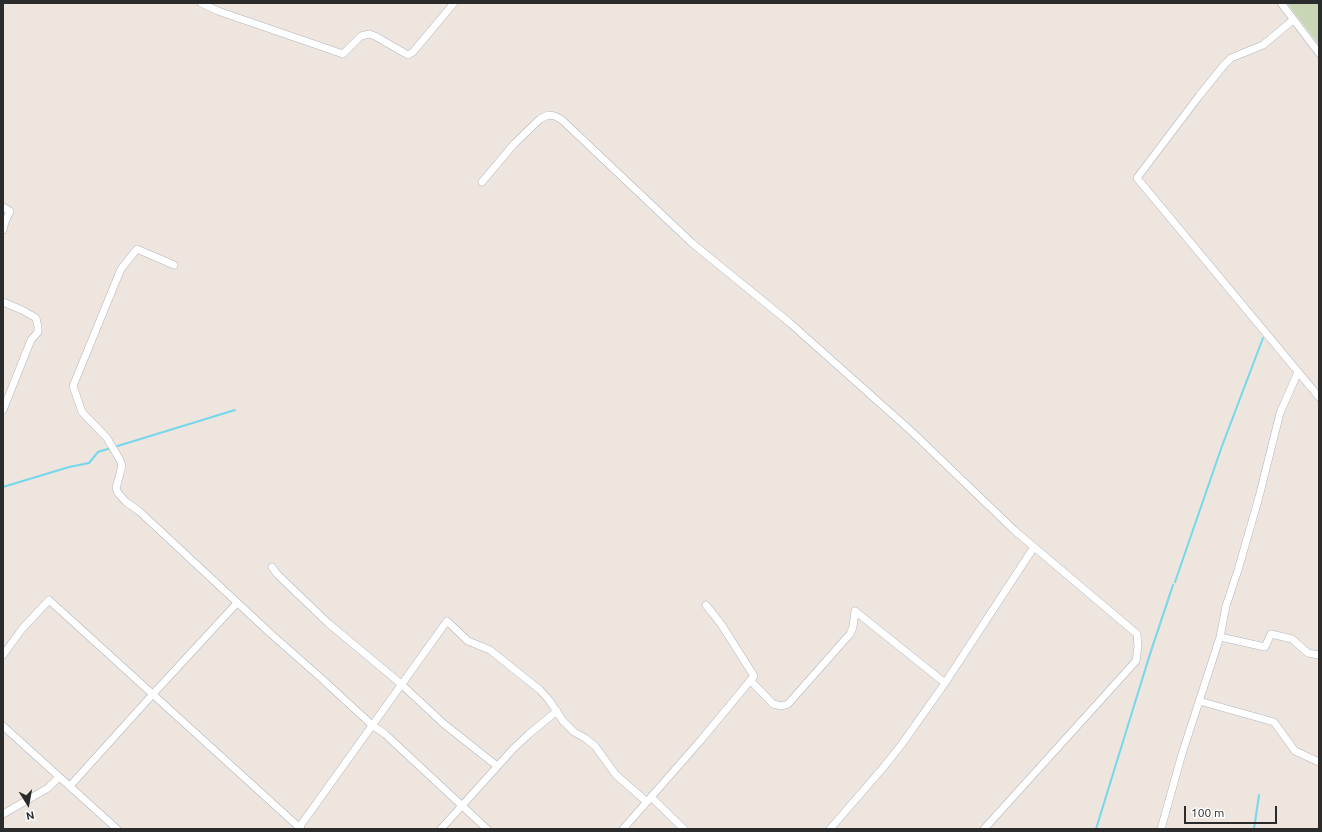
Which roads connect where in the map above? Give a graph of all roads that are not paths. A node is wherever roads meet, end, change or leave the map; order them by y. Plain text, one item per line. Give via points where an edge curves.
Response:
1 (201, 3) edge
2 (454, 3) edge
3 (1281, 3) edge
4 (1293, 20) junction
5 (1319, 53) edge
6 (482, 182) dead end
7 (3, 207) edge
8 (3, 230) edge
9 (174, 265) dead end
10 (3, 302) edge
11 (1298, 372) junction
12 (1319, 397) edge
13 (3, 410) edge
14 (1034, 547) junction
15 (272, 567) dead end
16 (238, 602) junction
17 (706, 605) dead end
18 (1220, 637) junction
19 (3, 655) edge
20 (1319, 655) edge
21 (750, 680) junction
22 (944, 683) junction
23 (401, 685) junction
24 (153, 694) junction
25 (1199, 701) junction
26 (557, 711) junction
27 (372, 725) junction
28 (3, 726) edge
29 (1319, 762) edge
30 (497, 766) junction
31 (59, 777) junction
32 (70, 786) junction
33 (649, 799) junction
34 (462, 806) junction
35 (3, 814) edge
36 (300, 828) edge
37 (117, 829) edge
38 (441, 829) edge
39 (487, 829) edge
40 (623, 829) edge
41 (684, 829) edge
42 (830, 829) edge
43 (984, 829) edge
44 (1160, 829) edge

1 - 2 street via 342,54 361,36 369,34 408,55
3 - 4 street
4 - 5 street
4 - 11 street via 1263,45 1230,58 1138,178
6 - 14 street via 514,144 540,119 548,115 562,120 692,242 738,279 910,430
7 - 8 street via 10,211
9 - 16 street via 137,249 121,269 73,386 82,412 100,429 122,466 116,488 120,497 139,511
10 - 13 street via 36,318 38,327 38,332 31,340 21,362
11 - 12 street
11 - 18 street via 1280,413 1259,497 1226,606
14 - 22 street
14 - 43 street via 1137,634 1136,661
15 - 23 street via 328,623
16 - 24 street
16 - 27 street
17 - 21 street via 754,676
18 - 20 street via 1266,647 1271,634 1292,639 1308,653
18 - 25 street
19 - 24 street via 22,629 49,600
21 - 22 street via 773,704 788,704 850,634 855,611
21 - 33 street
22 - 42 street via 882,769
23 - 26 street via 447,621 468,641 490,650 540,690
23 - 27 street
23 - 30 street via 444,724
24 - 32 street
24 - 36 street
25 - 29 street via 1274,722 1295,751
25 - 44 street
26 - 30 street
26 - 33 street via 574,732 595,746 616,775
27 - 34 street via 385,734
27 - 36 street
28 - 31 street
30 - 34 street
31 - 32 street
31 - 35 street via 48,788
32 - 37 street
33 - 40 street
33 - 41 street
34 - 38 street
34 - 39 street

